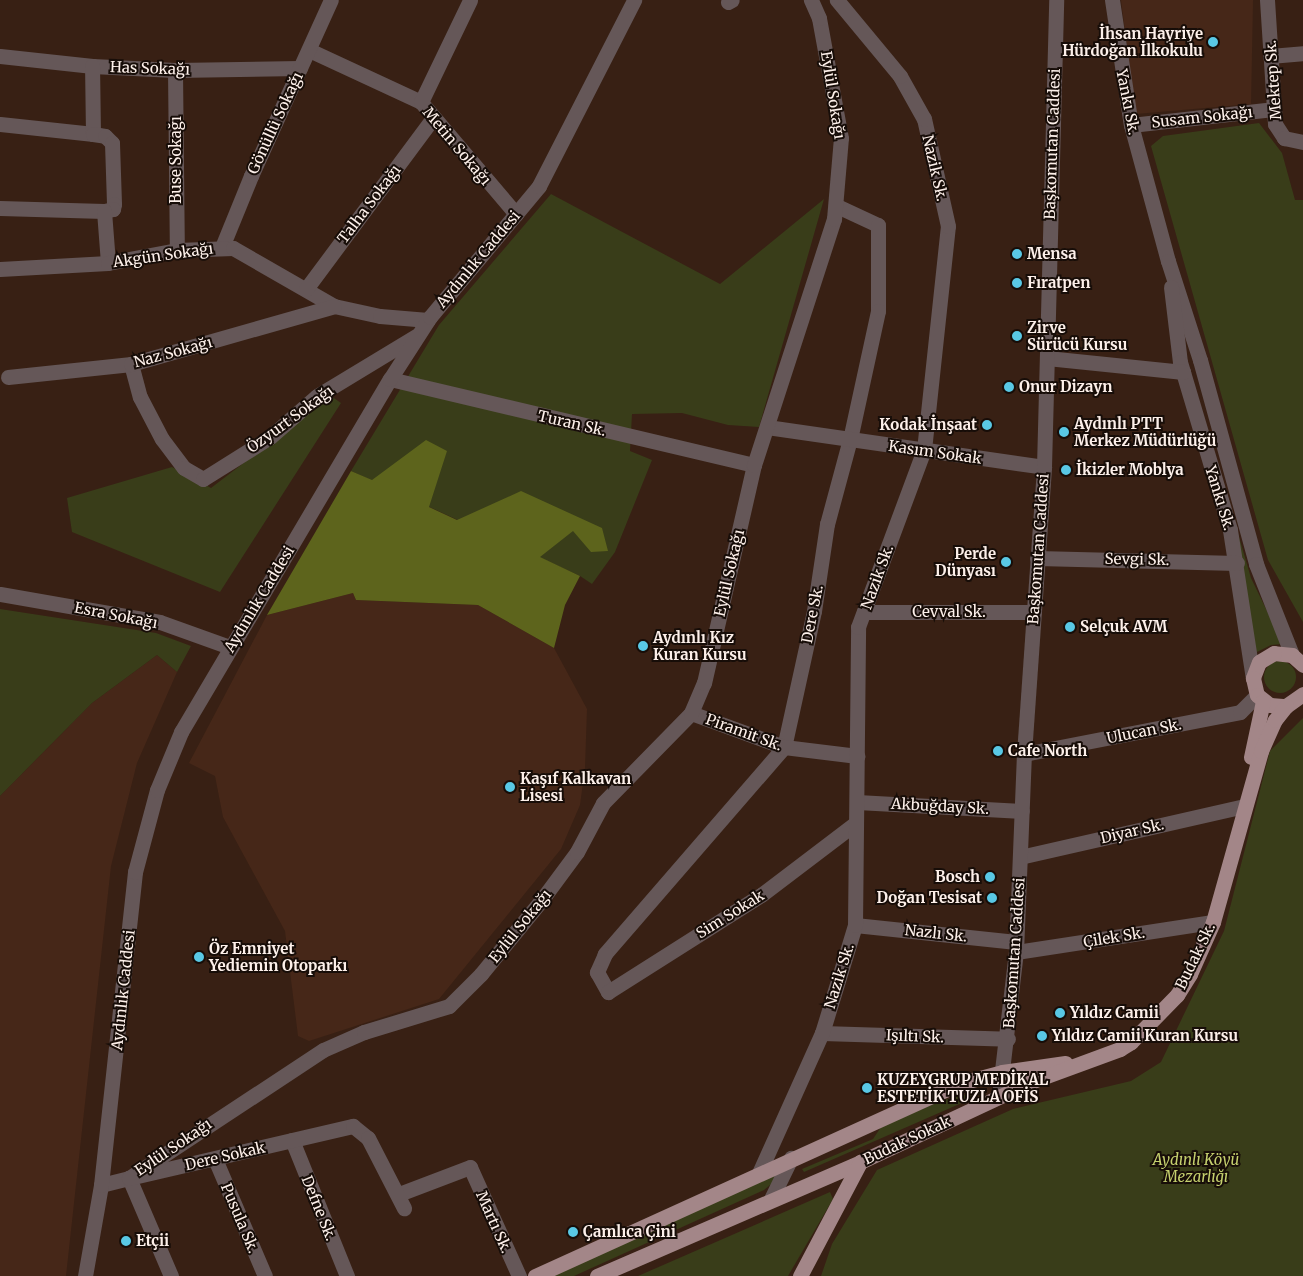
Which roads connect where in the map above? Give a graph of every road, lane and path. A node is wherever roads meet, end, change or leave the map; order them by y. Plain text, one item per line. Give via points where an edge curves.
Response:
1 (331, 0) edge
2 (470, 0) edge
3 (634, 0) edge
4 (811, 0) edge
5 (837, 0) edge
6 (1056, 0) edge
7 (1112, 0) edge
8 (1267, 0) edge
9 (309, 50) junction
10 (1303, 53) edge
11 (0, 56) edge
12 (1270, 56) junction
13 (92, 66) junction
14 (300, 68) junction
15 (175, 70) junction
16 (421, 102) junction
17 (1273, 109) junction
18 (433, 118) junction
19 (0, 124) edge
20 (1131, 124) junction
21 (93, 134) junction
22 (1303, 142) edge
23 (837, 206) junction
24 (0, 208) edge
25 (104, 211) junction
26 (516, 214) junction
27 (222, 247) junction
28 (176, 250) junction
29 (1168, 261) junction
30 (108, 263) junction
31 (0, 269) edge
32 (306, 290) junction
33 (334, 306) junction
34 (428, 320) junction
35 (420, 334) junction
36 (1046, 358) junction
37 (132, 364) junction
38 (1183, 372) junction
39 (8, 378) dead end
40 (390, 379) junction
41 (767, 427) junction
42 (850, 440) junction
43 (924, 450) junction
44 (754, 465) junction
45 (1044, 467) junction
46 (1037, 558) junction
47 (1236, 563) junction
48 (0, 594) edge
49 (864, 612) junction
50 (1034, 612) junction
51 (230, 646) junction
52 (1299, 661) edge
53 (1253, 678) junction
54 (1260, 698) junction
55 (1297, 701) edge
56 (691, 712) junction
57 (784, 747) junction
58 (1024, 754) junction
59 (857, 756) junction
60 (857, 802) junction
61 (1244, 806) junction
62 (1022, 811) junction
63 (856, 822) junction
64 (1020, 857) junction
65 (1213, 922) junction
66 (855, 925) junction
67 (1016, 947) junction
68 (604, 983) joint
69 (822, 1033) junction
70 (1008, 1039) junction
71 (1085, 1060) junction
72 (1002, 1072) junction
73 (999, 1096) junction
74 (292, 1140) junction
75 (791, 1158) junction
76 (215, 1159) junction
77 (860, 1162) junction
78 (470, 1167) joint
79 (758, 1173) junction
80 (129, 1178) junction
81 (101, 1185) junction
82 (771, 1199) junction
83 (808, 1260) junction
84 (86, 1276) edge
85 (171, 1276) edge
86 (265, 1276) edge
87 (347, 1276) edge
88 (519, 1276) edge
89 (536, 1276) edge
90 (597, 1276) edge
91 (800, 1276) edge
92 (812, 1276) edge

1 - 9 street, Gönüllü Sokağı
2 - 16 street
3 - 26 street, Aydınlık Caddesi via 539,186
4 - 23 street, Eylül Sokağı via 819,18 841,138
5 - 43 street, Nazik Sk. via 900,76 924,119 948,226
6 - 36 street, Başkomutan Caddesi
7 - 20 street, Yankı Sk.
8 - 12 street, Mektep Sk.
9 - 14 street, Gönüllü Sokağı
9 - 16 street, Metin Sokağı
10 - 12 street
11 - 13 street, Has Sokağı
12 - 17 street, Mektep Sk.
13 - 15 street, Has Sokağı
13 - 21 street
14 - 15 street, Has Sokağı
14 - 27 street, Gönüllü Sokağı
15 - 28 street, Buse Sokağı
16 - 18 street, Metin Sokağı
17 - 20 street, Susam Sokağı
17 - 22 street, Mektep Sk. via 1275,124 1284,138
18 - 26 street, Metin Sokağı
18 - 32 street, Talha Sokağı
19 - 21 street
20 - 29 street, Yankı Sk.
21 - 25 street via 105,136 112,143 114,204 113,209
23 - 41 street, Eylül Sokağı
23 - 42 street, Dere Sk. via 878,225 878,311
24 - 25 street
25 - 30 street
26 - 34 street, Aydınlık Caddesi
27 - 28 street, Akgün Sokağı
27 - 32 street, Akgün Sokağı via 233,248
28 - 30 street, Akgün Sokağı
29 - 38 street, Yankı Sk. via 1174,331
29 - 52 street, Yankı Sk. via 1256,564
30 - 31 street, Akgün Sokağı
32 - 33 street, Akgün Sokağı
33 - 34 street, Akgün Sokağı via 380,316
33 - 37 street, Naz Sokağı
34 - 35 street, Aydınlık Caddesi
35 - 37 street, Özyurt Sokağı via 317,396 270,437 203,479 184,468 162,439 140,396
35 - 40 street, Aydınlık Caddesi
36 - 38 street
36 - 45 street, Başkomutan Caddesi
37 - 39 street, Naz Sokağı
38 - 47 street, Yankı Sk. via 1230,530
40 - 44 street, Turan Sk.
40 - 51 street, Aydınlık Caddesi
41 - 42 street, Kasım Sokak
41 - 44 street, Eylül Sokağı
42 - 43 street, Kasım Sokak
42 - 57 street, Dere Sk. via 827,524 814,611
43 - 45 street, Kasım Sokak
43 - 49 street, Nazik Sk.
44 - 56 street, Eylül Sokağı via 704,683
45 - 46 street, Başkomutan Caddesi
46 - 47 street, Sevgi Sk.
46 - 50 street, Başkomutan Caddesi
47 - 53 street, Yankı Sk.
48 - 51 street, Esra Sokağı via 160,622
49 - 50 street, Cevval Sk.
49 - 59 street, Nazik Sk. via 858,627
50 - 58 street, Başkomutan Caddesi
51 - 81 street, Aydınlık Caddesi via 181,732 157,790 135,872
52 - 53 main road via 1274,653 1259,662
53 - 54 main road
54 - 55 main road via 1270,705
54 - 58 street, Ulucan Sk. via 1240,712
54 - 61 main road
55 - 61 main road via 1275,720
56 - 57 street, Piramit Sk.
56 - 80 street, Eylül Sokağı via 603,804 577,852 540,902 481,974 449,1006 364,1032 323,1050
57 - 59 street, Piramit Sk.
57 - 68 street, Dere Sk. via 605,954 597,972
58 - 62 street, Başkomutan Caddesi
59 - 60 street, Nazik Sk.
60 - 62 street, Akbuğday Sk.
60 - 63 street, Nazik Sk.
61 - 64 street, Diyar Sk.
61 - 65 main road, Budak Sk.
62 - 64 street, Başkomutan Caddesi
63 - 66 street, Nazik Sk.
63 - 68 street, Sim Sokak via 761,895 657,959 639,975 608,992
64 - 67 street, Başkomutan Caddesi
65 - 67 street, Çilek Sk.
65 - 71 main road, Budak Sk. via 1190,974 1149,1024 1120,1049
66 - 67 street, Nazlı Sk.
66 - 69 street, Nazik Sk.
67 - 70 street, Başkomutan Caddesi
69 - 70 street, Işıltı Sk.
69 - 79 street, Nazik Sk.
70 - 72 street, Başkomutan Caddesi
71 - 72 main road, Budak Sokak
71 - 73 main road, Budak Sokak
72 - 73 street, Başkomutan Caddesi
72 - 75 main road, Budak Sokak via 961,1083
73 - 77 main road, Budak Sokak
74 - 76 street, Dere Sokak
74 - 78 street, Dere Sokak via 353,1126 368,1138 402,1201
74 - 87 street, Defne Sk.
75 - 79 main road, Budak Sokak
75 - 82 street
76 - 80 street, Dere Sokak
76 - 86 street, Pusula Sk.
77 - 82 main road, Budak Sokak
77 - 83 main road
78 - 88 street, Martı Sk.
79 - 89 main road, Budak Sokak
80 - 81 street, Eylül Sokağı
80 - 85 street
81 - 84 street, Aydınlık Caddesi
82 - 90 main road, Budak Sokak
83 - 91 main road
83 - 92 main road

